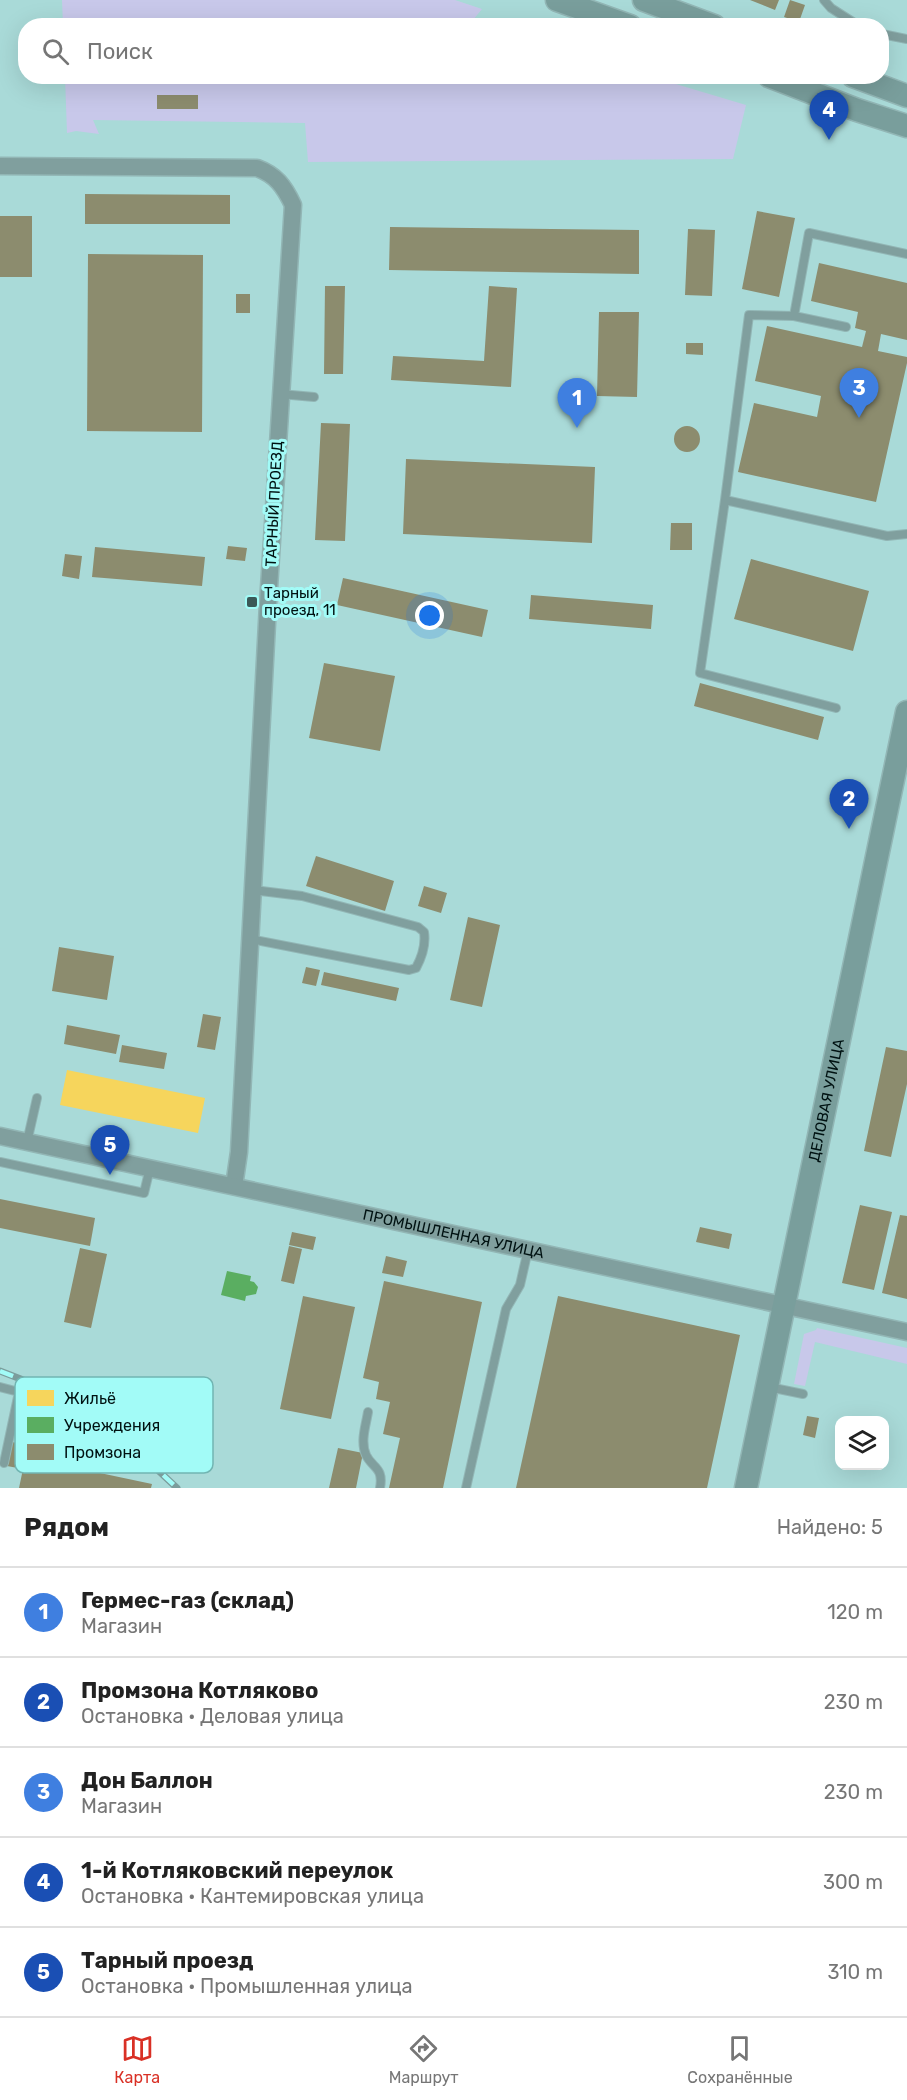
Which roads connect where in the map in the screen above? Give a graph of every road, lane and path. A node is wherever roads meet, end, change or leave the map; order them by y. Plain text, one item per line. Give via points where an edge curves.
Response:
1 (557, 0) edge
2 (644, 0) edge
3 (824, 0) edge
4 (608, 18) edge
5 (692, 18) edge
6 (847, 18) edge
7 (889, 35) edge
8 (907, 39) edge
9 (790, 84) edge
10 (875, 84) edge
11 (907, 96) edge
12 (907, 126) edge
13 (0, 166) edge
14 (907, 254) edge
15 (794, 316) junction
16 (846, 327) dead end
17 (280, 394) junction
18 (314, 397) dead end
19 (725, 500) junction
20 (907, 534) edge
21 (836, 708) dead end
22 (907, 712) edge
23 (253, 890) junction
24 (250, 939) junction
25 (37, 1098) dead end
26 (0, 1136) edge
27 (27, 1142) junction
28 (0, 1162) edge
29 (150, 1167) junction
30 (234, 1186) junction
31 (528, 1250) junction
32 (783, 1305) junction
33 (907, 1332) edge
34 (766, 1386) junction
35 (0, 1387) edge
36 (15, 1391) edge
37 (803, 1394) dead end
38 (15, 1411) edge
39 (368, 1412) dead end
40 (4, 1463) dead end
41 (380, 1488) edge
42 (466, 1488) edge
43 (746, 1488) edge

1 - 4 street
2 - 5 street
3 - 6 lane
7 - 8 lane
9 - 12 street
10 - 11 street
13 - 17 street, ТАРНЫЙ ПРОЕЗД via 256,168 270,173 285,188 293,204
14 - 15 lane via 809,233
15 - 16 lane
15 - 19 lane via 749,315
17 - 18 lane
17 - 23 street, ТАРНЫЙ ПРОЕЗД
19 - 20 lane via 887,536
19 - 21 lane via 700,673
22 - 32 street, ДЕЛОВАЯ УЛИЦА
23 - 24 street, ТАРНЫЙ ПРОЕЗД
23 - 24 lane via 302,896 418,927 426,941 421,960 409,970
24 - 30 street, ТАРНЫЙ ПРОЕЗД
25 - 27 lane
26 - 27 street, ПРОМЫШЛЕННАЯ УЛИЦА
27 - 29 street, ПРОМЫШЛЕННАЯ УЛИЦА
28 - 29 lane via 144,1193
29 - 30 street, ПРОМЫШЛЕННАЯ УЛИЦА
30 - 31 street, ПРОМЫШЛЕННАЯ УЛИЦА
31 - 32 street, ПРОМЫШЛЕННАЯ УЛИЦА
31 - 42 lane via 520,1285 506,1309
32 - 33 street, ПРОМЫШЛЕННАЯ УЛИЦА
32 - 34 street, ДЕЛОВАЯ УЛИЦА
34 - 37 lane
34 - 43 street, ДЕЛОВАЯ УЛИЦА
35 - 36 lane
38 - 40 lane
39 - 41 lane via 363,1439 366,1456 379,1468

